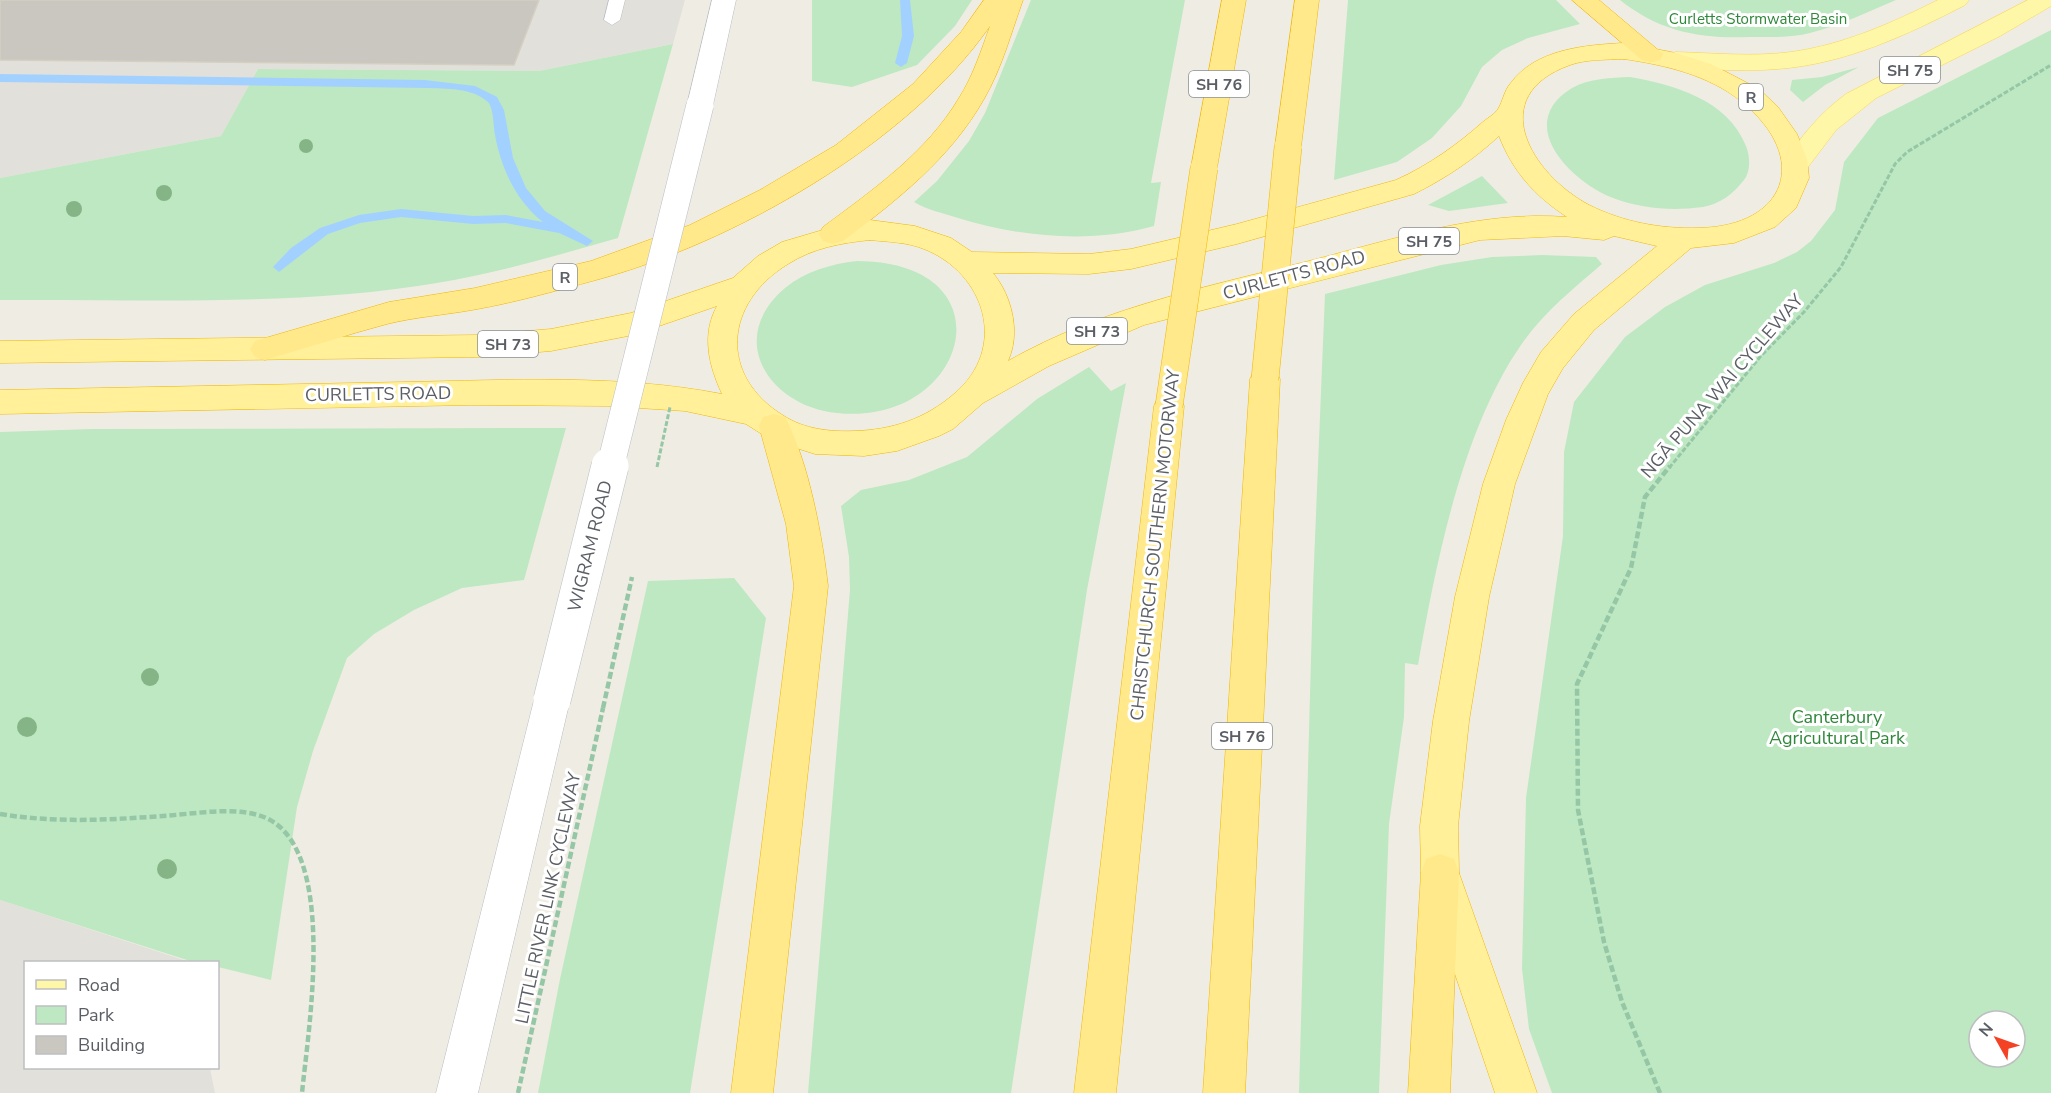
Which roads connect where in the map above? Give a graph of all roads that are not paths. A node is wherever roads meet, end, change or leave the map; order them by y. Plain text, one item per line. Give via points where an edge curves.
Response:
1 (617, 0) edge
2 (724, 0) edge
3 (996, 0) edge
4 (1011, 0) edge
5 (1234, 0) edge
6 (1307, 0) edge
7 (1584, 0) edge
8 (1957, 0) edge
9 (2045, 0) edge
10 (612, 20) dead end
11 (1651, 54) junction
12 (1676, 60) junction
13 (1508, 114) junction
14 (1796, 165) junction
15 (1633, 233) junction
16 (833, 234) junction
17 (1684, 239) junction
18 (968, 262) junction
19 (743, 286) junction
20 (1230, 291) joint
21 (265, 349) junction
22 (0, 352) edge
23 (974, 395) junction
24 (0, 402) edge
25 (764, 420) junction
26 (1440, 873) junction
27 (457, 1093) edge
28 (752, 1093) edge
29 (1095, 1093) edge
30 (1224, 1093) edge
31 (1429, 1093) edge
32 (1516, 1093) edge

1 - 10 lane
2 - 27 main road, WIGRAM ROAD, bridge
3 - 21 highway, R via 970,37 922,90 845,152 770,197 700,232 596,270 475,299 389,313
4 - 16 highway via 990,61 954,124 917,168
5 - 29 highway, CHRISTCHURCH SOUTHERN MOTORWAY / SH 76, bridge via 1204,168 1169,406
6 - 30 highway, SH 76, bridge via 1265,379
7 - 11 highway
8 - 12 main road, SH 75 via 1892,32 1840,51 1791,60
9 - 14 main road, SH 75 via 1857,98 1825,123
11 - 12 highway, SH 75
11 - 13 highway, SH 75 via 1599,52 1554,62 1522,83
12 - 14 highway, R via 1734,85 1758,103 1790,143
13 - 15 highway via 1515,147 1545,188 1576,209
13 - 18 highway, SH 75 via 1470,148 1405,187 1237,234 1131,259 1089,264
14 - 17 highway, SH 75 via 1794,185 1785,204 1768,219 1745,231
15 - 17 highway, SH 75
15 - 20 highway, CURLETTS ROAD / SH 75 via 1563,226 1480,230
16 - 18 highway, SH 73 via 870,230 906,234 940,244
16 - 19 highway, SH 73 via 767,263
17 - 26 highway via 1584,322 1552,360 1521,420 1499,484 1472,597 1450,721 1439,826
18 - 23 highway via 991,291 1001,325 995,361
19 - 21 highway, SH 73 via 633,324 551,340 479,346
19 - 25 highway via 728,311 720,338 722,365 734,391
20 - 23 highway, CURLETTS ROAD / SH 73 via 1094,332 1038,358
21 - 22 highway, SH 73
23 - 25 highway, SH 73 via 942,420 902,437 857,445 813,441
24 - 25 highway, CURLETTS ROAD / SH 73 via 608,394 684,399
25 - 28 highway via 800,508 808,543 811,586
26 - 31 highway
26 - 32 highway

